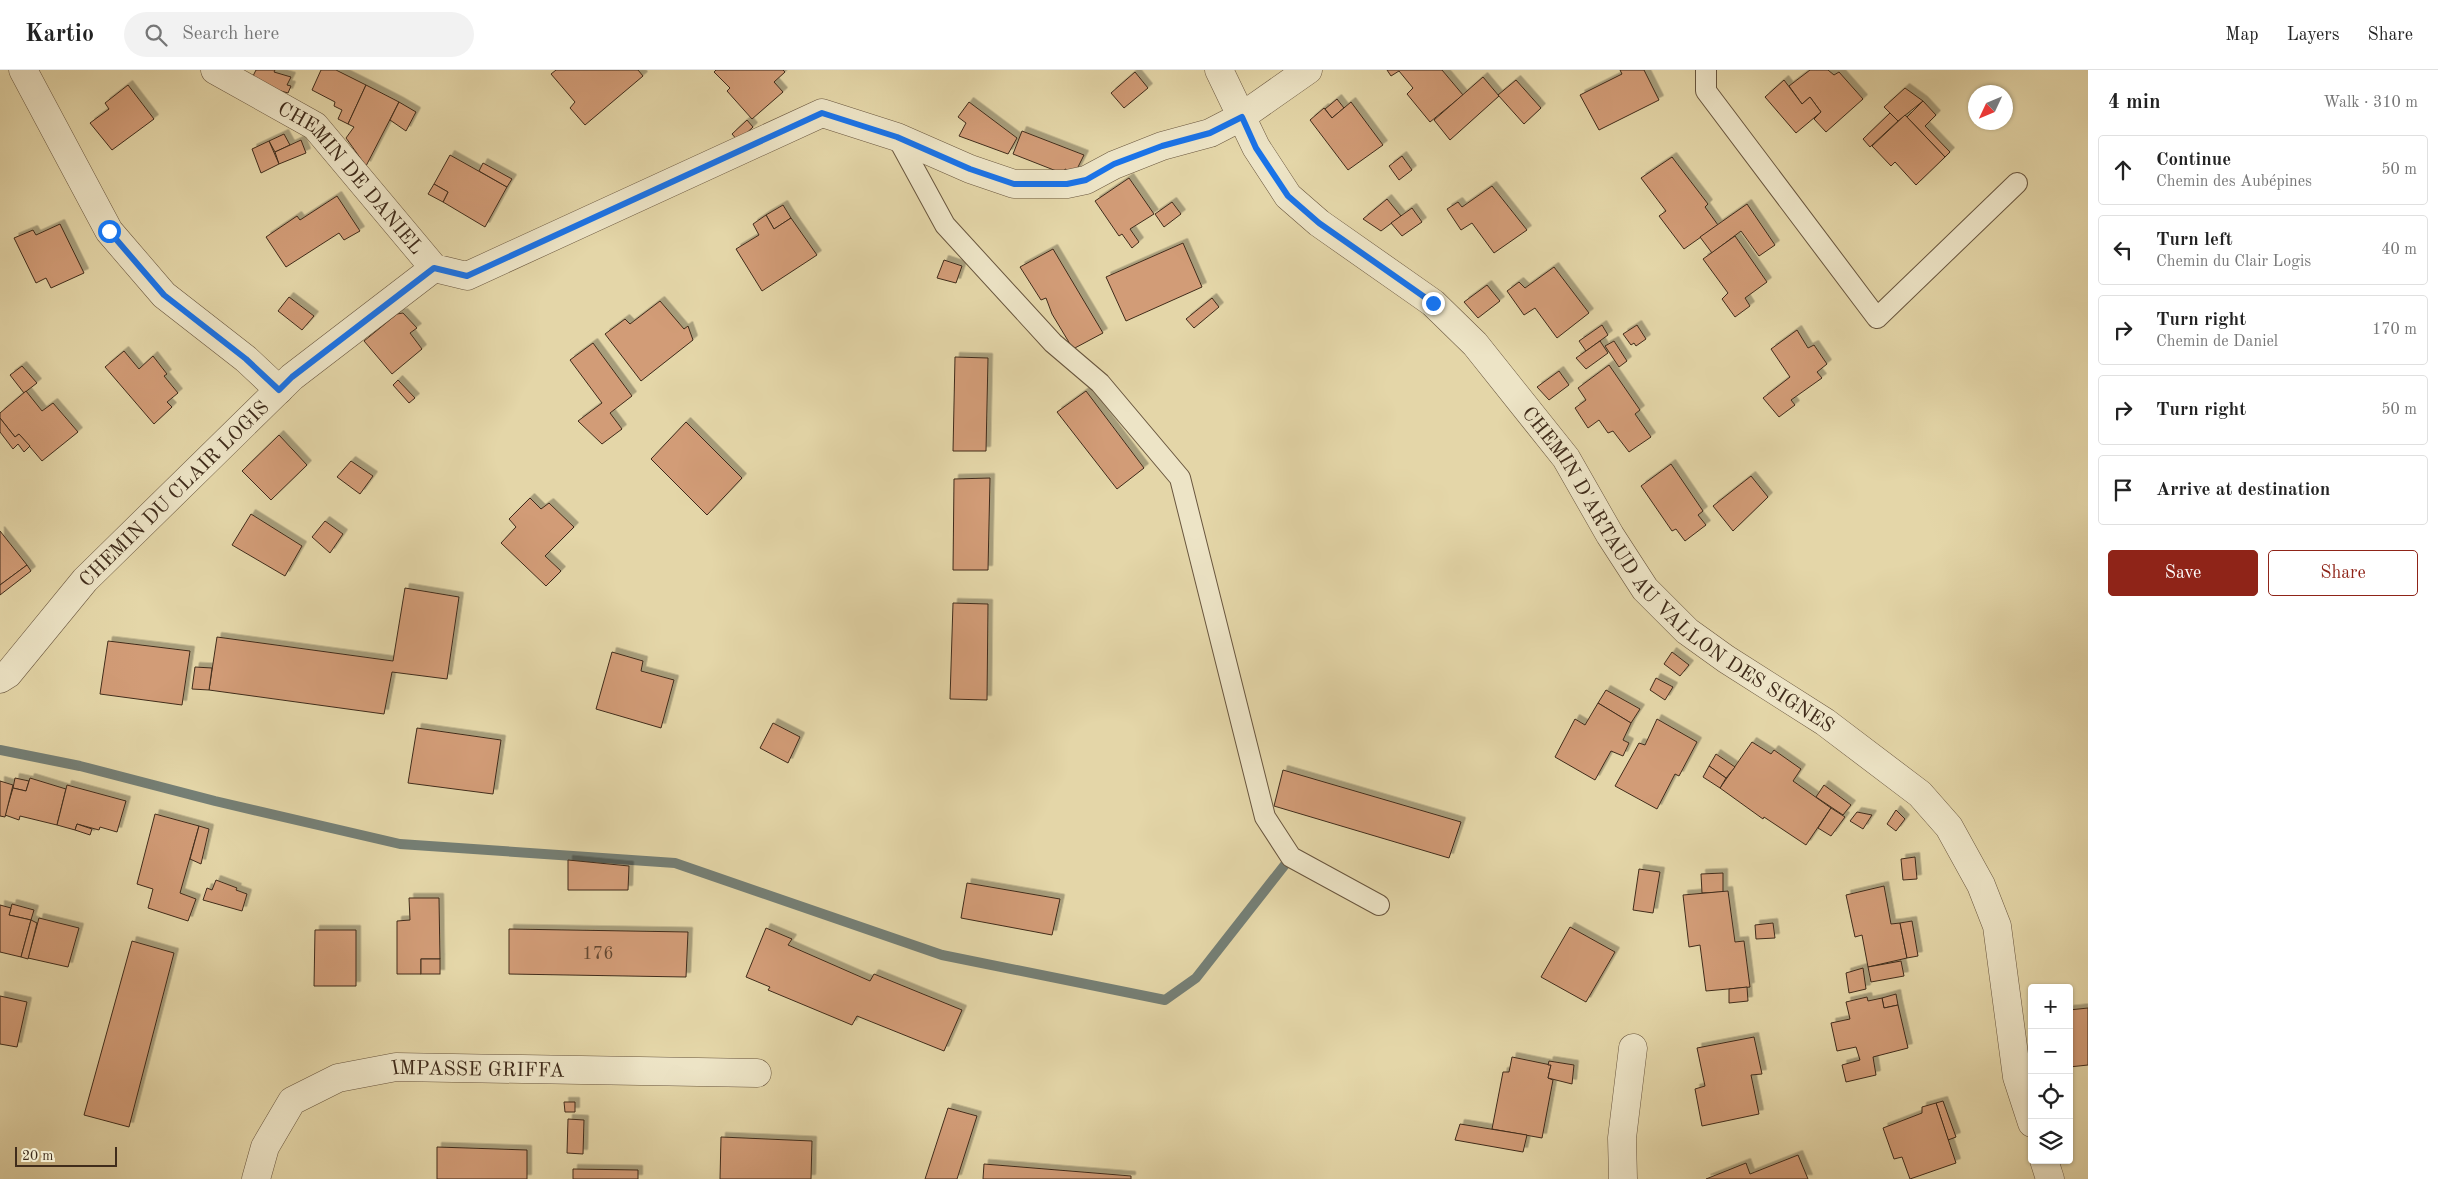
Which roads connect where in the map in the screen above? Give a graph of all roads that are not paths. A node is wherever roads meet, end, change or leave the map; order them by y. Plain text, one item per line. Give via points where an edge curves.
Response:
1 (23, 70) edge
2 (215, 70) edge
3 (1219, 70) edge
4 (1308, 70) edge
5 (1706, 70) edge
6 (1242, 117) junction
7 (897, 137) junction
8 (2017, 183) dead end
9 (434, 268) junction
10 (279, 390) junction
11 (0, 680) edge
12 (1379, 905) dead end
13 (1633, 1048) dead end
14 (757, 1073) dead end
15 (2030, 1119) edge
16 (2045, 1164) edge
17 (256, 1179) edge
18 (1622, 1179) edge
19 (2050, 1179) edge

1 - 10 street via 109,231 164,295 246,359
2 - 9 street, CHEMIN DE DANIEL via 315,126
3 - 6 street, CHEMIN D'ARTAUD AU VALLON DES SIGNES
4 - 6 street, CHEMIN DE DANIEL
5 - 8 lane via 1706,91 1877,318
6 - 7 street, CHEMIN DE DANIEL via 1210,133 1162,146 1114,164 1086,180 1067,184 1014,184
6 - 15 street, CHEMIN D'ARTAUD AU VALLON DES SIGNES via 1256,148 1288,196 1319,223 1433,303 1475,344 1566,458 1645,589 1687,631 1825,722 1920,794 1949,826 1981,885 1997,926 2016,1077
7 - 9 street, CHEMIN DE DANIEL via 822,113 467,276
7 - 12 lane via 945,225 1053,343 1100,383 1180,478 1265,817 1291,857
9 - 10 street, CHEMIN DU CLAIR LOGIS
10 - 11 street, CHEMIN DU CLAIR LOGIS via 85,580
13 - 18 street via 1622,1138
14 - 17 street, IMPASSE GRIFFA via 396,1067 338,1078 292,1101 265,1147
16 - 19 street

